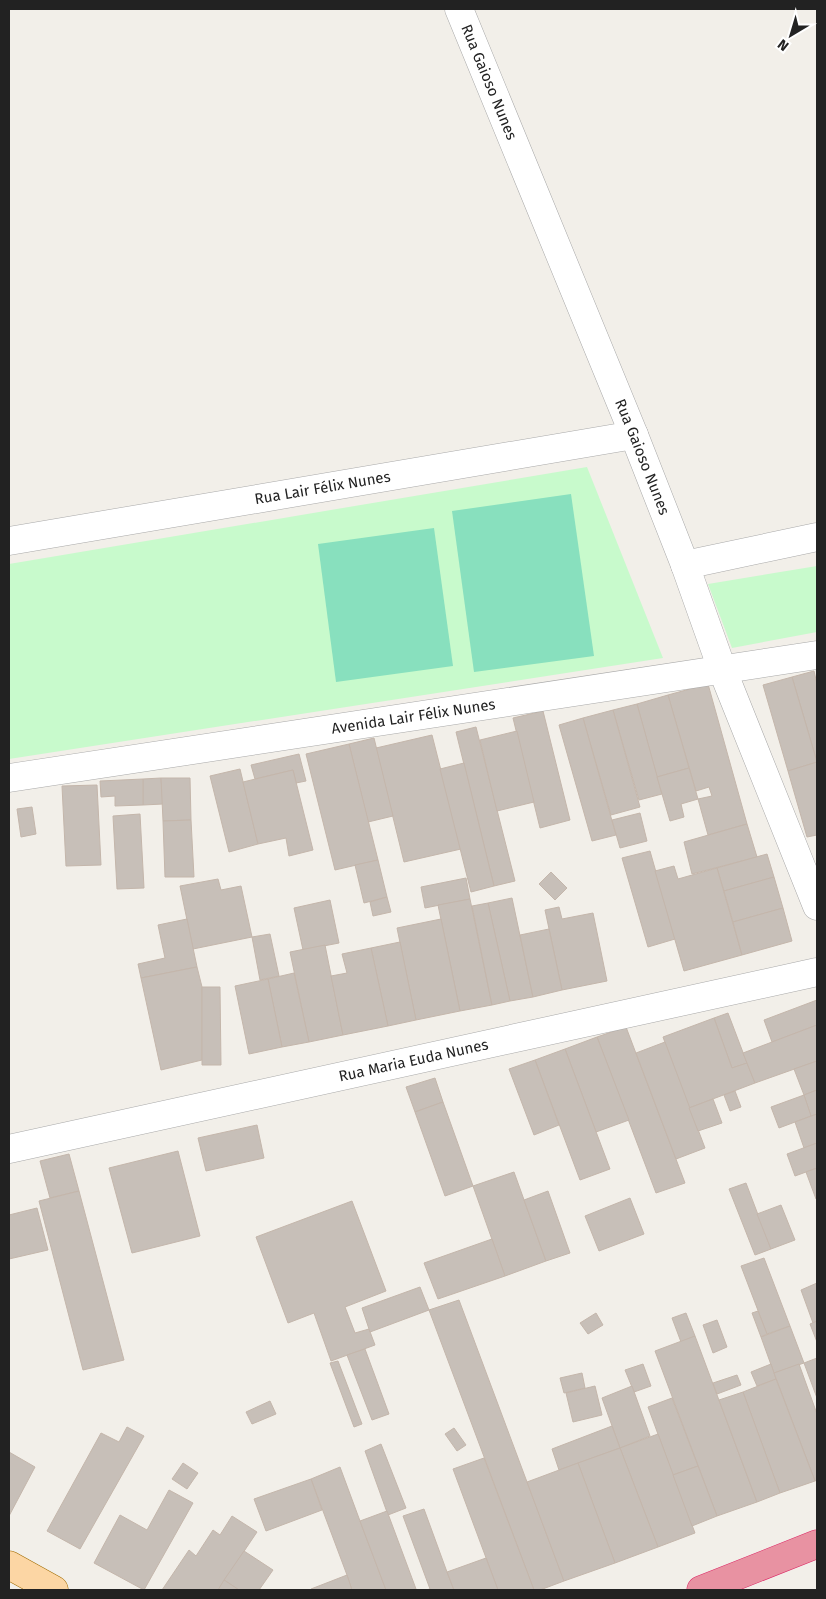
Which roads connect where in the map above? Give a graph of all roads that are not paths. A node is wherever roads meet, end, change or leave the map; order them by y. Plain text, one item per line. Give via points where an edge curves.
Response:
1 (459, 9) edge
2 (634, 435) junction
3 (817, 537) edge
4 (9, 541) edge
5 (685, 565) junction
6 (817, 655) edge
7 (722, 670) junction
8 (9, 778) edge
9 (817, 906) edge
10 (817, 972) edge
11 (9, 1149) edge
12 (817, 1544) edge
13 (9, 1565) edge
14 (54, 1590) edge
15 (701, 1590) edge

1 - 2 street, Rua Gaioso Nunes
2 - 4 street, Rua Lair Félix Nunes
2 - 5 street, Rua Gaioso Nunes
3 - 5 street
5 - 7 street, Rua Gaioso Nunes
6 - 7 street, Avenida Lair Félix Nunes
7 - 8 street, Avenida Lair Félix Nunes
7 - 9 street, Rua Gaioso Nunes
10 - 11 street, Rua Maria Euda Nunes
12 - 15 highway
13 - 14 main road

